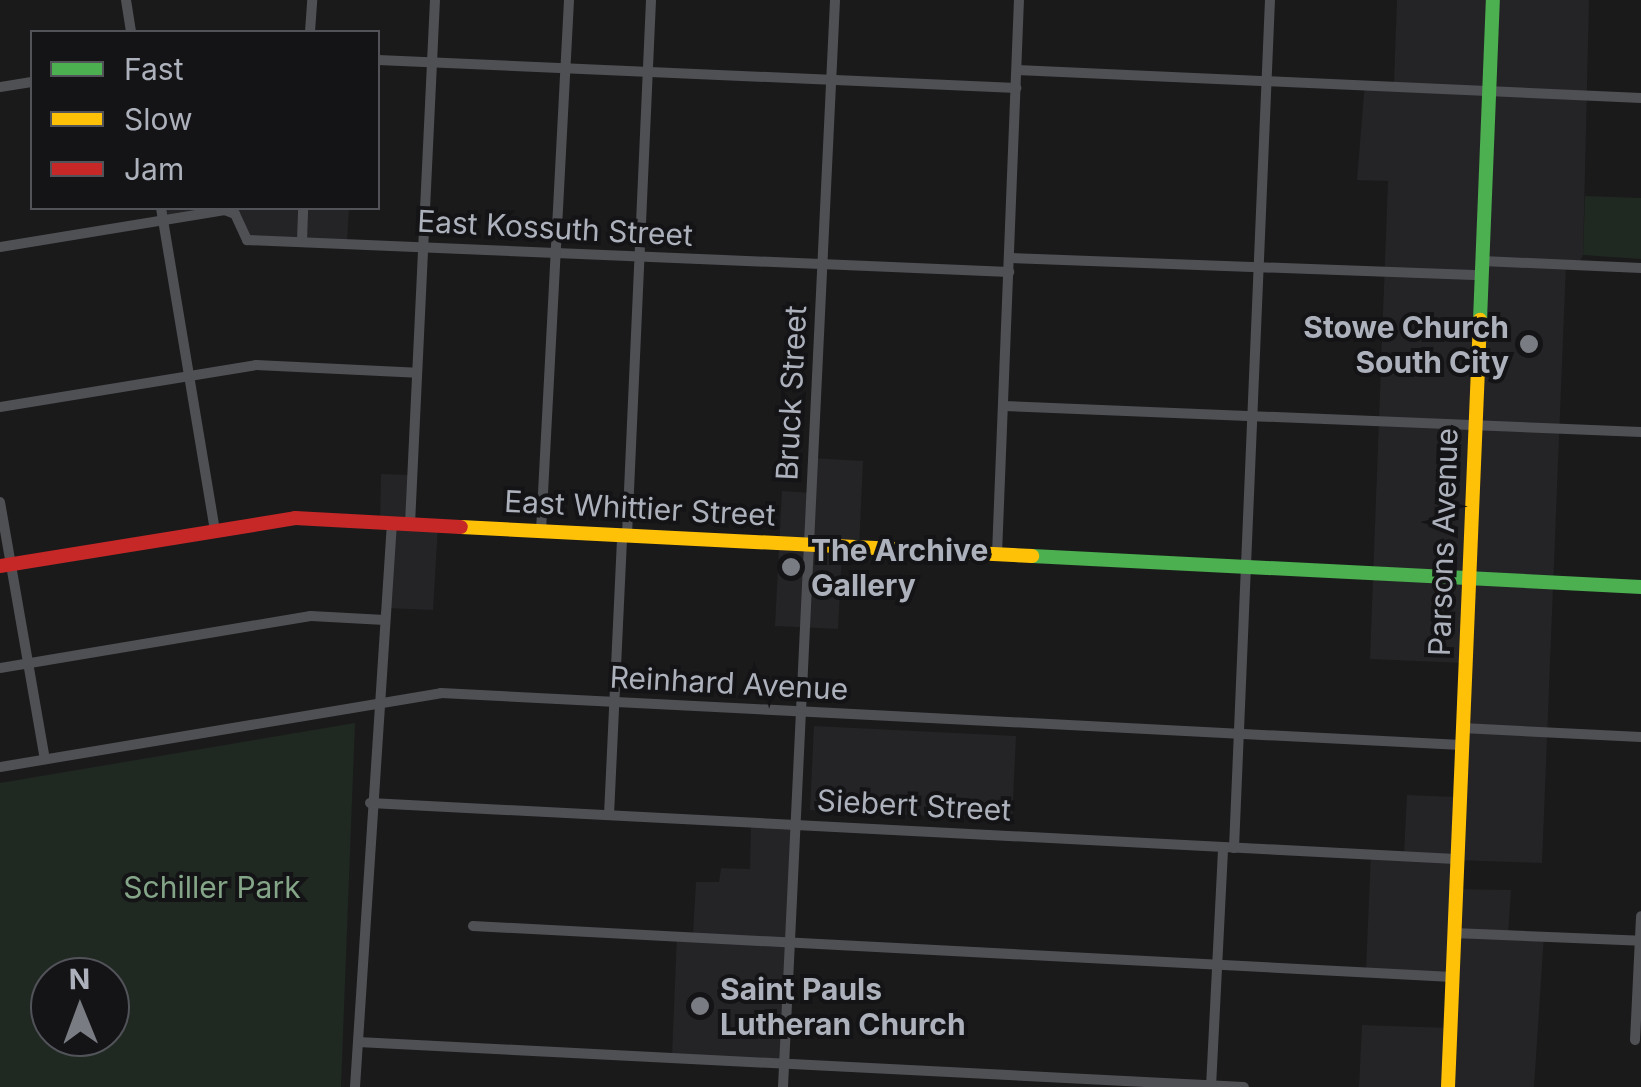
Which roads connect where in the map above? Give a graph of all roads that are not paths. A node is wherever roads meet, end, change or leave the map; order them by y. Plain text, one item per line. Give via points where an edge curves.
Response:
1 (126, 0) edge
2 (312, 0) edge
3 (435, 0) edge
4 (569, 0) edge
5 (651, 0) edge
6 (835, 0) edge
7 (1019, 0) edge
8 (1270, 0) edge
9 (1492, 0) edge
10 (131, 30) edge
11 (310, 30) edge
12 (380, 60) edge
13 (432, 62) junction
14 (566, 68) junction
15 (1017, 70) junction
16 (650, 72) junction
17 (832, 80) junction
18 (1266, 81) junction
19 (30, 82) edge
20 (0, 87) edge
21 (1016, 88) junction
22 (1489, 90) junction
23 (1641, 98) edge
24 (303, 210) edge
25 (162, 214) edge
26 (302, 241) junction
27 (0, 247) edge
28 (424, 247) junction
29 (554, 253) junction
30 (641, 256) junction
31 (1009, 258) junction
32 (822, 265) junction
33 (1259, 268) junction
34 (1482, 268) junction
35 (1641, 268) edge
36 (1009, 272) junction
37 (418, 373) junction
38 (190, 376) junction
39 (1003, 406) junction
40 (0, 407) edge
41 (1254, 417) junction
42 (1475, 424) junction
43 (1641, 432) edge
44 (0, 502) edge
45 (392, 522) junction
46 (410, 524) junction
47 (215, 530) junction
48 (541, 531) junction
49 (625, 535) junction
50 (810, 545) junction
51 (997, 554) junction
52 (5, 565) edge
53 (1246, 566) junction
54 (1469, 579) junction
55 (1641, 587) edge
56 (385, 620) junction
57 (28, 663) junction
58 (0, 668) edge
59 (614, 702) junction
60 (379, 704) junction
61 (801, 712) junction
62 (1462, 728) junction
63 (1240, 734) junction
64 (1641, 737) edge
65 (1462, 745) junction
66 (45, 760) junction
67 (0, 768) edge
68 (370, 803) junction
69 (609, 815) junction
70 (796, 824) junction
71 (1228, 848) junction
72 (1456, 858) junction
73 (1641, 916) edge
74 (473, 926) dead end
75 (1454, 932) junction
76 (1640, 941) edge
77 (789, 942) junction
78 (1216, 966) junction
79 (1453, 977) junction
80 (1635, 1040) dead end
81 (358, 1042) junction
82 (784, 1063) junction
83 (1211, 1086) edge
84 (356, 1087) edge
85 (782, 1087) edge
86 (1244, 1087) edge
87 (1448, 1087) edge

1 - 10 street
2 - 11 street
3 - 13 street
4 - 14 street
5 - 16 street
6 - 17 street, Bruck Street
7 - 15 street
8 - 18 street
9 - 22 street, Parsons Avenue
12 - 13 street
13 - 14 street
13 - 28 street
14 - 16 street
14 - 29 street
15 - 18 street
15 - 21 street
16 - 17 street
16 - 30 street
17 - 21 street
17 - 32 street, Bruck Street
18 - 22 street
18 - 33 street
19 - 20 street
21 - 31 street
22 - 23 street
22 - 34 street, Parsons Avenue
24 - 26 street
25 - 26 street, East Kossuth Street via 226,210 248,240
25 - 27 street, East Kossuth Street
25 - 38 street
26 - 28 street, East Kossuth Street
28 - 29 street, East Kossuth Street
28 - 37 street
29 - 30 street, East Kossuth Street
29 - 48 street
30 - 32 street, East Kossuth Street
30 - 49 street
31 - 33 street
31 - 36 street
32 - 36 street, East Kossuth Street
32 - 50 street, Bruck Street
33 - 34 street
33 - 41 street
34 - 35 street
34 - 42 street, Parsons Avenue
36 - 39 street
37 - 38 street via 269,365
37 - 46 street
38 - 40 street
38 - 47 street
39 - 41 street
39 - 51 street
41 - 42 street
41 - 53 street
42 - 43 street
42 - 54 street, Parsons Avenue
44 - 52 street
45 - 46 street, East Whittier Street
45 - 47 street, East Whittier Street via 295,518
45 - 56 street
46 - 48 street, East Whittier Street
47 - 52 street, East Whittier Street
48 - 49 street, East Whittier Street
49 - 50 street, East Whittier Street
49 - 59 street
50 - 51 street, East Whittier Street
50 - 61 street, Bruck Street
51 - 53 street, East Whittier Street
52 - 57 street
53 - 54 street, East Whittier Street
53 - 63 street
54 - 55 street, East Whittier Street
54 - 62 street, Parsons Avenue
56 - 57 street via 311,616
56 - 60 street
57 - 58 street
57 - 66 street
59 - 60 street, Reinhard Avenue via 441,693
59 - 61 street, Reinhard Avenue
59 - 69 street
60 - 66 street, Reinhard Avenue
60 - 68 street
61 - 63 street, Reinhard Avenue
61 - 70 street, Bruck Street
62 - 64 street
62 - 65 street, Parsons Avenue
63 - 65 street, Reinhard Avenue
63 - 71 street
65 - 72 street, Parsons Avenue
66 - 67 street, Reinhard Avenue
68 - 69 street, Siebert Street
68 - 81 street
69 - 70 street, Siebert Street
70 - 71 street, Siebert Street
70 - 77 street, Bruck Street
71 - 72 street, Siebert Street
71 - 78 street
72 - 75 street, Parsons Avenue
73 - 76 street
74 - 77 street
75 - 76 street
75 - 79 street, Parsons Avenue
76 - 80 street
77 - 78 street
77 - 82 street, Bruck Street
78 - 79 street
78 - 83 street
79 - 87 street, Parsons Avenue
81 - 82 street
81 - 84 street
82 - 83 street
82 - 85 street, Bruck Street
83 - 86 street

